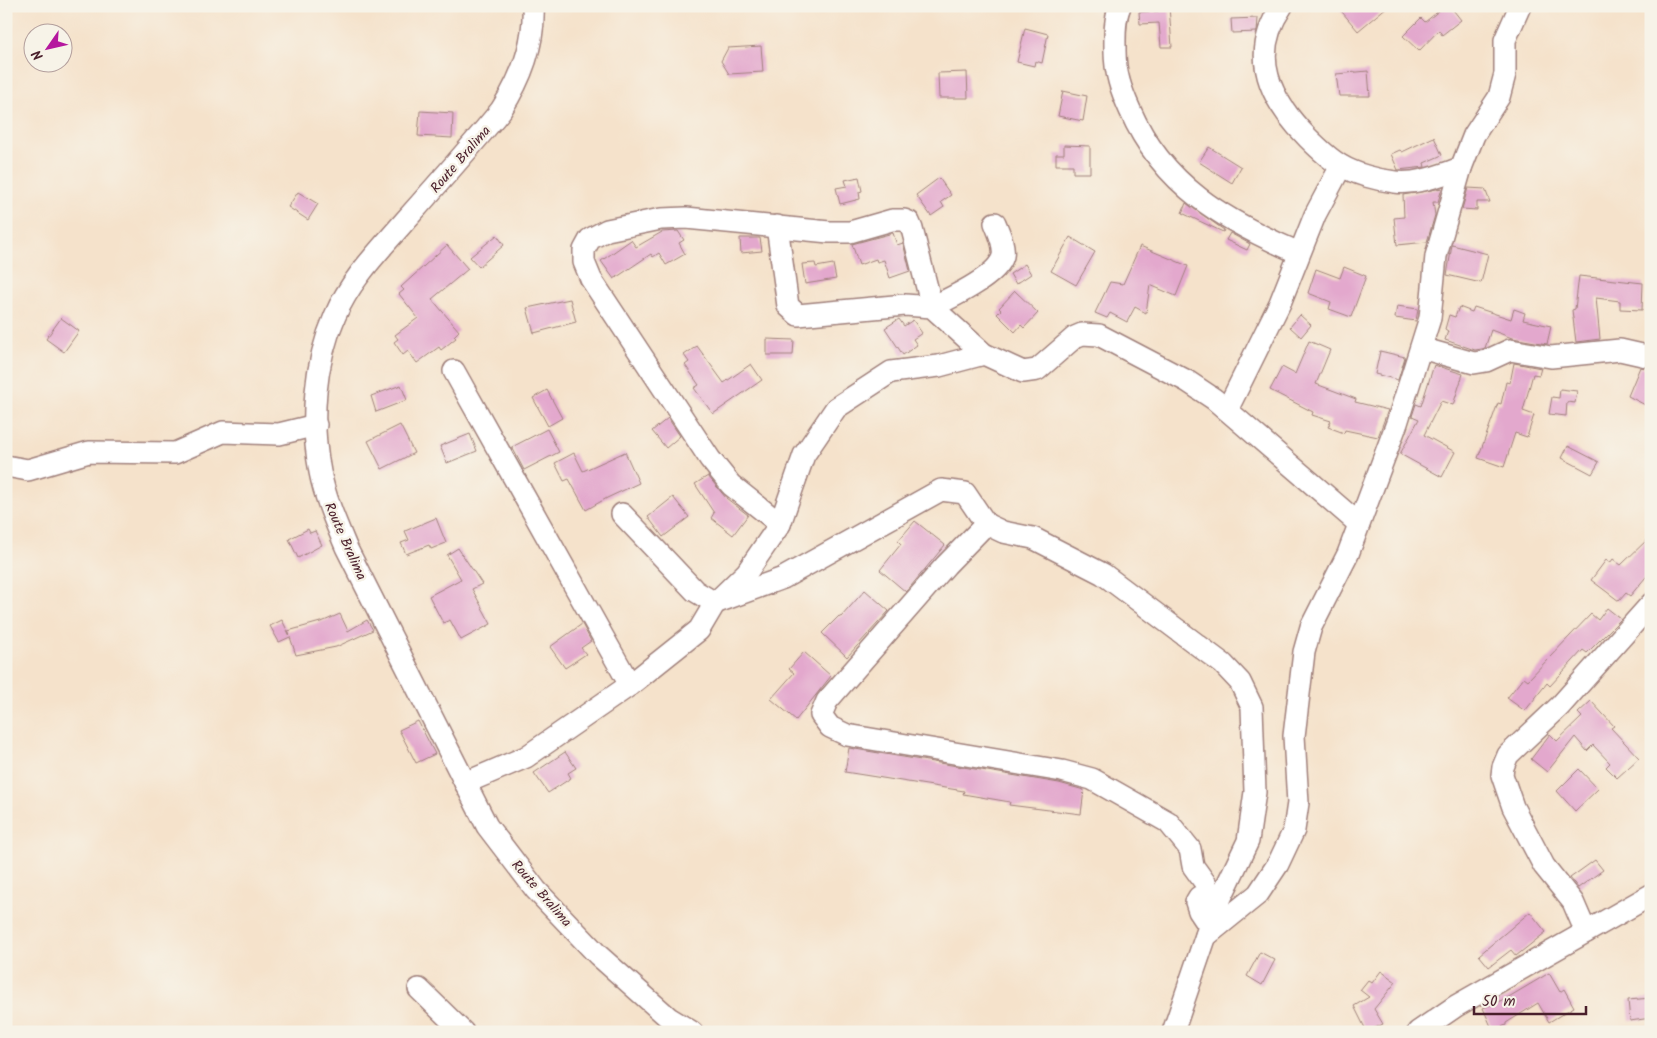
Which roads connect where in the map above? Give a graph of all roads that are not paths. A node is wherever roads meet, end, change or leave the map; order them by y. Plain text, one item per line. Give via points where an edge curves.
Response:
1 (532, 6) edge
2 (1120, 6) edge
3 (1282, 6) edge
4 (1520, 6) edge
5 (1341, 166) junction
6 (1461, 168) junction
7 (995, 223) dead end
8 (777, 226) junction
9 (1299, 253) junction
10 (932, 308) junction
11 (1421, 348) junction
12 (984, 354) junction
13 (1651, 357) edge
14 (454, 371) dead end
15 (1227, 410) junction
16 (316, 425) junction
17 (6, 466) edge
18 (622, 514) dead end
19 (780, 524) junction
20 (986, 524) junction
21 (1360, 524) junction
22 (715, 603) junction
23 (1651, 604) edge
24 (630, 685) junction
25 (465, 783) junction
26 (1651, 895) edge
27 (1207, 931) junction
28 (1586, 932) junction
29 (419, 989) dead end
30 (463, 1032) edge
31 (692, 1032) edge
32 (1173, 1032) edge
33 (1418, 1032) edge

1 - 16 street, Route Bralima via 528,53 506,103 370,261 335,314 322,351
2 - 9 street via 1115,28 1115,69 1139,130 1156,157 1195,196 1247,230
3 - 5 street via 1267,42 1264,60 1267,78 1282,109 1298,128
4 - 6 street via 1505,40 1505,74 1498,97 1474,135
5 - 6 street via 1375,178 1408,183
5 - 9 street
6 - 11 street via 1436,256 1430,318
7 - 10 street via 1003,245 1003,257 998,266
8 - 10 street via 850,232 892,220 908,222
8 - 10 street via 788,306 798,315 905,305
8 - 19 street via 686,218 661,219 606,230 590,239 584,250 584,262 591,279 710,459 731,486
9 - 15 street via 1280,303
10 - 12 street
11 - 13 street via 1474,363 1510,350 1551,357 1620,350
11 - 21 street
12 - 15 street via 1012,369 1031,372 1075,337 1099,335 1187,381
12 - 19 street via 939,366 890,372 836,408 804,455
14 - 24 street
15 - 21 street
16 - 17 street via 279,434 223,432 176,453 89,452 28,470
16 - 25 street, Route Bralima via 320,472 346,547
18 - 22 street via 695,591
19 - 22 street via 757,560
20 - 22 street via 965,493 940,490 783,578
20 - 27 street via 1003,532 1033,538 1103,574 1223,664 1240,682 1252,707 1256,792 1248,841
20 - 27 street via 826,701 821,715 830,726 847,735 1062,770 1092,779 1158,815 1183,838 1190,849 1193,866 1206,884 1205,894 1196,902
21 - 27 street via 1311,627 1304,652 1294,736 1298,803 1294,830 1278,864 1258,894
22 - 24 street via 699,630
23 - 28 street via 1554,713 1508,755 1503,767 1502,775 1514,807 1544,866 1573,902
24 - 25 street via 526,757
25 - 31 street, Route Bralima via 487,826 536,890 598,956 669,1018
26 - 28 street
27 - 32 street
28 - 33 street via 1456,1006
29 - 30 street

